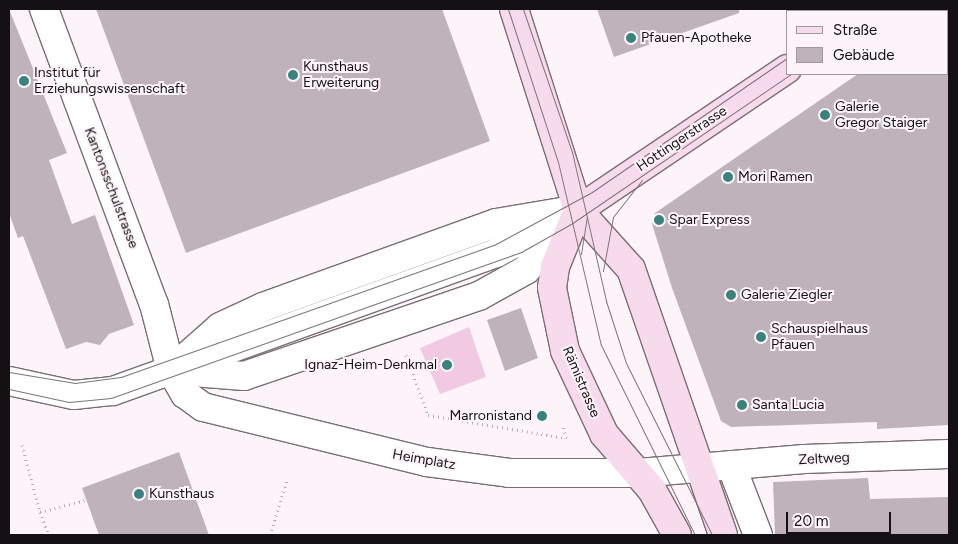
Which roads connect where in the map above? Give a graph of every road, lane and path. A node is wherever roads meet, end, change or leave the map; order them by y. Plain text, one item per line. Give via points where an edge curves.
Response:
1 (44, 9) edge
2 (514, 9) edge
3 (786, 70) edge
4 (578, 210) junction
5 (405, 351) dead end
6 (171, 370) junction
7 (9, 381) edge
8 (566, 438) dead end
9 (22, 445) dead end
10 (949, 454) edge
11 (731, 465) junction
12 (700, 469) junction
13 (638, 473) junction
14 (287, 480) dead end
15 (86, 500) dead end
16 (40, 512) junction
17 (49, 535) edge
18 (270, 535) edge
19 (677, 535) edge
20 (722, 535) edge
21 (758, 535) edge

1 - 6 street, Kantonsschulstrasse via 154,304
2 - 4 main road
3 - 4 main road, Hottingerstrasse
4 - 6 street via 496,223 263,307 220,327
4 - 6 street via 526,270 479,296 244,376
4 - 12 main road via 630,270
4 - 13 main road, Rämistrasse via 555,267 554,312 587,401 604,434
5 - 8 path via 428,414
6 - 7 street via 96,395
6 - 13 street, Heimplatz via 185,394 203,408 393,455 509,473
9 - 16 path
10 - 11 street, Zeltweg
11 - 12 street, Zeltweg
11 - 21 street
12 - 13 street, Heimplatz
12 - 20 main road
13 - 19 main road, Rämistrasse
14 - 18 path
15 - 16 path
16 - 17 path

